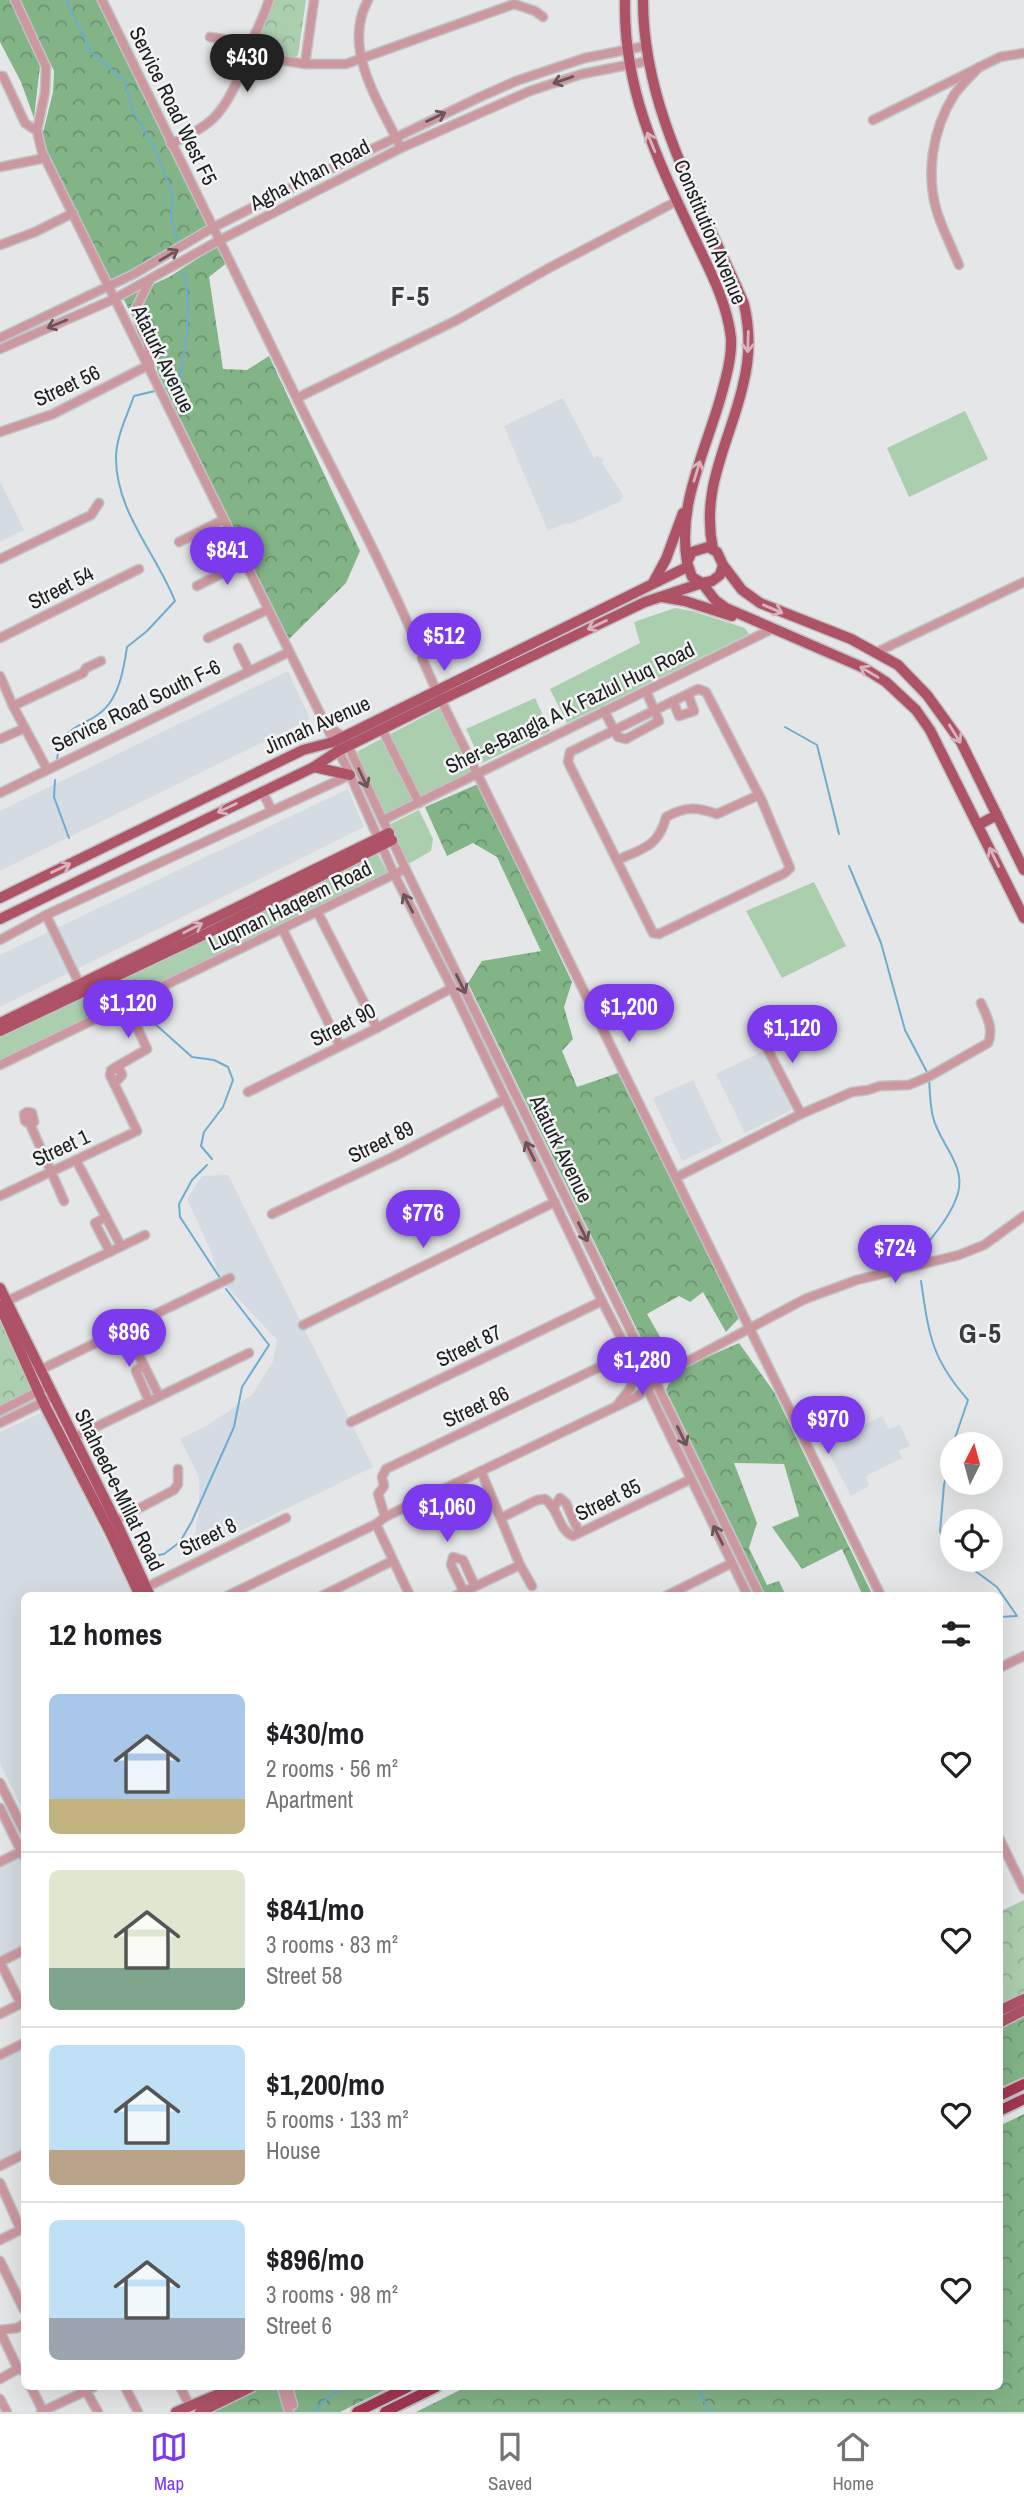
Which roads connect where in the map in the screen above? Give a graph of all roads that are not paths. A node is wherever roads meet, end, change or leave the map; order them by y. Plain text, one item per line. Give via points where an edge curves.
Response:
1 (15, 0) edge
2 (102, 0) edge
3 (269, 0) edge
4 (314, 0) edge
5 (368, 0) edge
6 (625, 0) edge
7 (643, 0) edge
8 (543, 17) dead end
9 (210, 37) dead end
10 (646, 46) junction
11 (249, 48) junction
12 (627, 48) junction
13 (1024, 53) edge
14 (360, 59) junction
15 (648, 61) junction
16 (305, 64) junction
17 (630, 64) junction
18 (979, 67) junction
19 (2, 76) edge
20 (873, 120) dead end
21 (37, 131) junction
22 (396, 136) junction
23 (171, 144) junction
24 (401, 148) junction
25 (45, 158) junction
26 (0, 167) edge
27 (677, 201) junction
28 (73, 213) junction
29 (212, 228) junction
30 (218, 241) junction
31 (0, 245) edge
32 (959, 265) dead end
33 (150, 280) junction
34 (108, 286) junction
35 (114, 299) junction
36 (0, 338) edge
37 (0, 349) edge
38 (148, 368) junction
39 (297, 398) junction
40 (0, 432) edge
41 (689, 498) junction
42 (99, 503) dead end
43 (223, 520) junction
44 (179, 542) dead end
45 (713, 549) junction
46 (0, 559) edge
47 (243, 562) junction
48 (687, 565) junction
49 (723, 565) junction
50 (139, 569) dead end
51 (1024, 582) edge
52 (702, 583) junction
53 (653, 584) junction
54 (197, 586) dead end
55 (659, 597) junction
56 (267, 610) junction
57 (750, 619) junction
58 (772, 629) junction
59 (0, 638) edge
60 (208, 638) dead end
61 (238, 648) dead end
62 (289, 652) junction
63 (877, 652) junction
64 (101, 661) dead end
65 (249, 671) junction
66 (0, 676) edge
67 (646, 691) junction
68 (688, 694) junction
69 (439, 695) junction
70 (673, 701) junction
71 (13, 706) junction
72 (655, 709) junction
73 (604, 711) junction
74 (24, 728) junction
75 (382, 729) junction
76 (613, 730) junction
77 (0, 739) edge
78 (341, 744) junction
79 (314, 767) junction
80 (47, 769) junction
81 (350, 775) junction
82 (478, 775) junction
83 (262, 791) junction
84 (0, 793) edge
85 (759, 795) junction
86 (419, 803) junction
87 (271, 809) junction
88 (997, 815) junction
89 (383, 820) junction
90 (978, 825) junction
91 (391, 837) junction
92 (380, 842) junction
93 (617, 860) junction
94 (405, 869) junction
95 (1024, 870) edge
96 (394, 874) junction
97 (0, 898) edge
98 (318, 913) junction
99 (46, 915) junction
100 (1024, 918) edge
101 (0, 919) edge
102 (283, 930) junction
103 (0, 940) edge
104 (79, 983) junction
105 (452, 988) junction
106 (981, 1003) dead end
107 (127, 1005) junction
108 (0, 1023) edge
109 (377, 1028) junction
110 (757, 1029) dead end
111 (0, 1031) edge
112 (340, 1046) junction
113 (0, 1065) edge
114 (248, 1092) dead end
115 (505, 1099) junction
116 (801, 1114) junction
117 (525, 1116) junction
118 (515, 1121) junction
119 (30, 1124) dead end
120 (76, 1160) junction
121 (50, 1172) junction
122 (677, 1177) junction
123 (0, 1196) edge
124 (64, 1201) dead end
125 (555, 1202) junction
126 (272, 1214) dead end
127 (1024, 1216) edge
128 (106, 1217) junction
129 (145, 1235) dead end
130 (121, 1247) junction
131 (110, 1252) junction
132 (230, 1278) dead end
133 (0, 1288) edge
134 (602, 1301) junction
135 (2, 1303) edge
136 (303, 1325) dead end
137 (125, 1329) junction
138 (748, 1329) junction
139 (249, 1353) dead end
140 (629, 1353) junction
141 (644, 1359) junction
142 (144, 1365) junction
143 (675, 1368) junction
144 (40, 1370) junction
145 (637, 1370) junction
146 (655, 1381) junction
147 (647, 1388) junction
148 (45, 1395) junction
149 (159, 1396) junction
150 (149, 1401) junction
151 (616, 1406) junction
152 (0, 1411) edge
153 (351, 1422) dead end
154 (0, 1423) edge
155 (73, 1438) junction
156 (178, 1469) dead end
157 (481, 1471) junction
158 (691, 1479) junction
159 (554, 1507) junction
160 (385, 1517) junction
161 (286, 1518) dead end
162 (501, 1518) junction
163 (376, 1524) junction
164 (115, 1527) junction
165 (577, 1528) dead end
166 (392, 1561) junction
167 (732, 1563) junction
168 (520, 1565) junction
169 (475, 1586) junction
170 (532, 1587) dead end
171 (145, 1592) edge
172 (147, 1592) edge
173 (235, 1592) edge
174 (335, 1592) edge
175 (408, 1592) edge
176 (464, 1592) joint
177 (674, 1592) edge
178 (746, 1592) edge
179 (759, 1592) edge
180 (879, 1592) edge
181 (1024, 1656) edge
182 (1003, 1666) edge
183 (0, 1783) edge
184 (1, 1815) edge
185 (21, 1825) edge
186 (1003, 1846) edge
187 (21, 1850) edge
188 (21, 1855) edge
189 (0, 1862) edge
190 (1024, 1889) edge
191 (21, 1952) edge
192 (0, 1962) edge
193 (21, 1999) edge
194 (1024, 1999) edge
195 (21, 2004) edge
196 (1003, 2009) edge
197 (1024, 2010) edge
198 (0, 2014) edge
199 (1003, 2021) edge
200 (21, 2044) edge
201 (0, 2055) edge
202 (1024, 2084) edge
203 (1003, 2094) edge
204 (1024, 2099) edge
205 (1003, 2109) edge
206 (21, 2156) edge
207 (0, 2166) edge
208 (0, 2183) edge
209 (21, 2225) edge
210 (21, 2230) edge
211 (0, 2240) edge
212 (0, 2261) edge
213 (21, 2304) edge
214 (21, 2326) edge
215 (0, 2331) edge
216 (21, 2368) edge
217 (21, 2372) edge
218 (0, 2379) edge
219 (32, 2390) edge
220 (70, 2390) edge
221 (88, 2390) edge
222 (90, 2390) edge
223 (127, 2390) edge
224 (182, 2390) edge
225 (228, 2390) edge
226 (245, 2390) edge
227 (283, 2390) edge
228 (288, 2390) edge
229 (402, 2390) edge
230 (430, 2390) edge
231 (73, 2397) junction
232 (0, 2399) edge
233 (190, 2406) junction
234 (42, 2411) edge
235 (7, 2412) edge
236 (98, 2412) edge
237 (138, 2412) edge
238 (176, 2412) edge
239 (200, 2412) edge
240 (292, 2412) edge
241 (357, 2412) edge
242 (385, 2412) edge

1 - 21 street, Ataturk Avenue via 46,67
2 - 23 street, Service Road West F5
3 - 11 street
4 - 16 street
5 - 14 street via 358,26
6 - 12 main road, Constitution Avenue
7 - 10 main road, Constitution Avenue
8 - 14 street via 514,4
9 - 11 street via 241,42
10 - 12 street, Agha Khan Road
10 - 15 main road, Constitution Avenue
11 - 16 street via 269,58
11 - 23 street via 221,112 206,127
12 - 17 main road, Constitution Avenue
22 -> 12 street, Agha Khan Road via 516,80
13 - 18 street
14 - 16 street via 346,64
14 - 22 street
15 - 17 street, Agha Khan Road
15 -> 45 main road, Constitution Avenue via 671,141 739,292 748,323 743,386 710,494
17 -> 24 street, Agha Khan Road via 530,91
27 -> 17 main road, Constitution Avenue via 643,122
18 - 20 street
18 - 32 street via 944,114 932,162 938,215
19 - 21 street via 25,123
21 - 25 street, Ataturk Avenue
22 - 24 street
22 - 29 street, Agha Khan Road
23 - 29 street, Service Road West F5
24 - 30 street, Agha Khan Road
25 - 26 street
25 - 28 street, Ataturk Avenue
27 - 39 street via 457,320
41 -> 27 main road, Constitution Avenue via 724,383 731,340 726,310
28 - 31 street
28 - 34 street, Ataturk Avenue
29 - 30 street, Service Road West F5
34 -> 29 street, Agha Khan Road
30 - 33 street, Agha Khan Road
30 - 39 street, Service Road West F5
33 - 35 street, Agha Khan Road
33 - 38 street via 136,308 148,344
34 - 35 street, Ataturk Avenue
34 - 36 street, Agha Khan Road
35 -> 37 street, Agha Khan Road
35 - 38 street, Ataturk Avenue
38 - 40 street, Street 56 via 53,414
38 - 43 street, Ataturk Avenue
39 - 69 street, Service Road West F5
41 - 48 main road, Constitution Avenue
41 - 53 main road
42 - 46 street via 91,515
43 - 44 street
43 - 47 street, Ataturk Avenue
45 - 48 main road via 692,552
45 - 49 main road
47 - 54 street
47 - 56 street, Ataturk Avenue
48 - 52 main road via 692,577
48 - 53 main road, Jinnah Avenue
49 - 52 main road via 717,579
49 -> 63 main road via 742,590 760,603
50 - 59 street, Street 54
51 - 63 street
52 - 55 main road, Jinnah Avenue
52 - 57 main road via 715,600
53 - 69 main road, Jinnah Avenue
55 - 57 main road
55 -> 69 main road, Jinnah Avenue
56 - 60 street
56 - 62 street, Ataturk Avenue
57 - 58 main road
58 - 67 street, Sher-e-Bangla A K Fazlul Huq Road
90 -> 58 main road via 916,709 864,668
61 - 65 street
62 - 65 street, Service Road South F-6
62 - 78 street, Ataturk Avenue via 325,725
63 -> 88 main road via 898,666 945,717
64 - 71 street
65 - 80 street, Service Road South F-6
66 - 71 street
67 - 72 street
67 - 73 street, Sher-e-Bangla A K Fazlul Huq Road
68 - 70 street
68 - 70 street via 694,711 679,716
68 - 85 street via 706,692
69 - 75 main road, Jinnah Avenue
69 - 78 main road, Jinnah Avenue
69 - 82 street, Service Road West F5
70 - 72 street
71 - 74 street
72 - 76 street
72 - 76 street via 657,724 626,739
73 - 76 street
73 - 82 street, Sher-e-Bangla A K Fazlul Huq Road
74 - 77 street
74 - 80 street
75 - 78 main road, Jinnah Avenue
75 - 86 street
76 - 93 street via 570,752 568,762
78 - 79 main road, Jinnah Avenue
78 - 81 street, Ataturk Avenue
78 -> 89 street, Ataturk Avenue
97 -> 78 main road, Jinnah Avenue via 303,750
79 - 81 main road
79 - 83 main road, Jinnah Avenue
80 - 84 street, Service Road South F-6
81 - 87 street
81 - 92 street, Ataturk Avenue
82 - 86 street, Sher-e-Bangla A K Fazlul Huq Road
82 - 122 street, Service Road West F5
83 - 87 street
83 -> 101 main road, Jinnah Avenue
85 - 93 street via 717,814 692,807 680,810 666,817 658,839
85 - 93 street via 790,867 659,934 653,933
86 - 89 street, Sher-e-Bangla A K Fazlul Huq Road
87 - 99 street
88 - 90 main road
88 - 95 main road
89 - 91 street, Ataturk Avenue
100 -> 90 main road
91 - 92 main road
91 - 94 street, Ataturk Avenue
92 - 96 street, Ataturk Avenue
104 -> 92 main road
92 - 111 main road via 214,930
94 - 96 street, Luqman Haqeem Road
94 -> 117 street, Ataturk Avenue
96 - 98 street, Luqman Haqeem Road
105 -> 96 street, Ataturk Avenue
98 - 102 street, Luqman Haqeem Road
98 - 109 street
99 - 103 street
99 - 104 street
102 - 107 street, Luqman Haqeem Road
102 - 112 street
104 - 108 main road
105 - 109 street, Street 90
105 - 115 street, Ataturk Avenue
106 - 116 street via 990,1025 988,1043 905,1086 852,1092
107 - 113 street, Luqman Haqeem Road
107 - 120 street, Street 1 via 147,1049 114,1068 122,1075 114,1084 137,1131
109 - 112 street, Street 90
110 - 116 street
112 - 114 street, Street 90
115 - 118 street, Ataturk Avenue
115 - 126 street, Street 89
116 - 122 street
117 - 118 street
117 -> 141 street, Ataturk Avenue
125 -> 118 street, Ataturk Avenue
119 - 121 street
120 - 121 street, Street 1
120 - 128 street
121 - 123 street, Street 1
121 - 124 street
122 - 138 street, Service Road West F5
125 - 134 street, Ataturk Avenue
125 - 136 street
127 - 138 street via 976,1248 832,1287
128 - 130 street
128 - 131 street via 95,1223
129 - 130 street
130 - 131 street
131 - 135 street
132 - 137 street
133 - 135 main road, Shaheed-e-Millat Road
134 - 140 street, Ataturk Avenue
134 - 153 street, Street 87
135 - 144 main road, Shaheed-e-Millat Road
135 - 148 main road, Shaheed-e-Millat Road
137 - 142 street
137 - 144 street
138 - 143 street
138 - 180 street, Service Road West F5
139 - 149 street
140 - 145 street, Ataturk Avenue
140 - 160 street, Street 86 via 386,1469 378,1494
141 - 143 street
141 - 146 street, Ataturk Avenue
142 - 149 street
142 - 150 street via 136,1371
143 - 146 street
144 - 148 main road, Shaheed-e-Millat Road
145 - 147 street, Ataturk Avenue
145 - 151 street
146 - 147 street
146 -> 179 street, Ataturk Avenue
147 - 151 street
147 - 158 street, Ataturk Avenue
148 - 152 street
148 - 154 street
148 - 155 main road, Shaheed-e-Millat Road
148 - 164 main road, Shaheed-e-Millat Road
149 - 150 street
150 - 155 street
151 - 157 street
155 - 164 main road, Shaheed-e-Millat Road
156 - 164 street via 174,1490
157 - 160 street
157 - 162 street
158 - 159 street, Street 85 via 573,1536 565,1532
167 -> 158 street, Ataturk Avenue
159 - 162 street via 545,1499 537,1500
159 - 165 street via 560,1498 566,1503
160 - 163 street
161 - 172 street, Street 8
162 - 168 street
163 - 166 street
163 - 173 street
164 - 171 main road, Shaheed-e-Millat Road
166 - 174 street
166 - 175 street
167 - 177 street
167 - 178 street, Ataturk Avenue
168 - 169 street
168 - 170 street
169 - 176 street
169 - 176 street via 463,1560 453,1557 451,1565
181 - 182 street
183 - 185 street
184 - 187 street
186 - 190 street
188 - 189 street
191 - 192 street
192 - 193 street
194 - 196 main road
195 - 198 street
197 - 199 main road
200 - 201 street
202 - 203 highway
204 - 205 highway
206 - 207 street
208 - 209 street
210 - 211 street
212 - 213 street
214 - 215 street
215 - 216 street
217 - 218 street
219 - 234 street
220 - 231 street
221 - 231 street
222 - 236 street
223 - 237 street
224 - 233 street
225 - 233 main road
226 - 239 main road
227 - 240 street
228 - 240 street
229 - 241 highway
230 - 242 highway
231 - 234 street
232 - 235 street
233 - 238 main road

